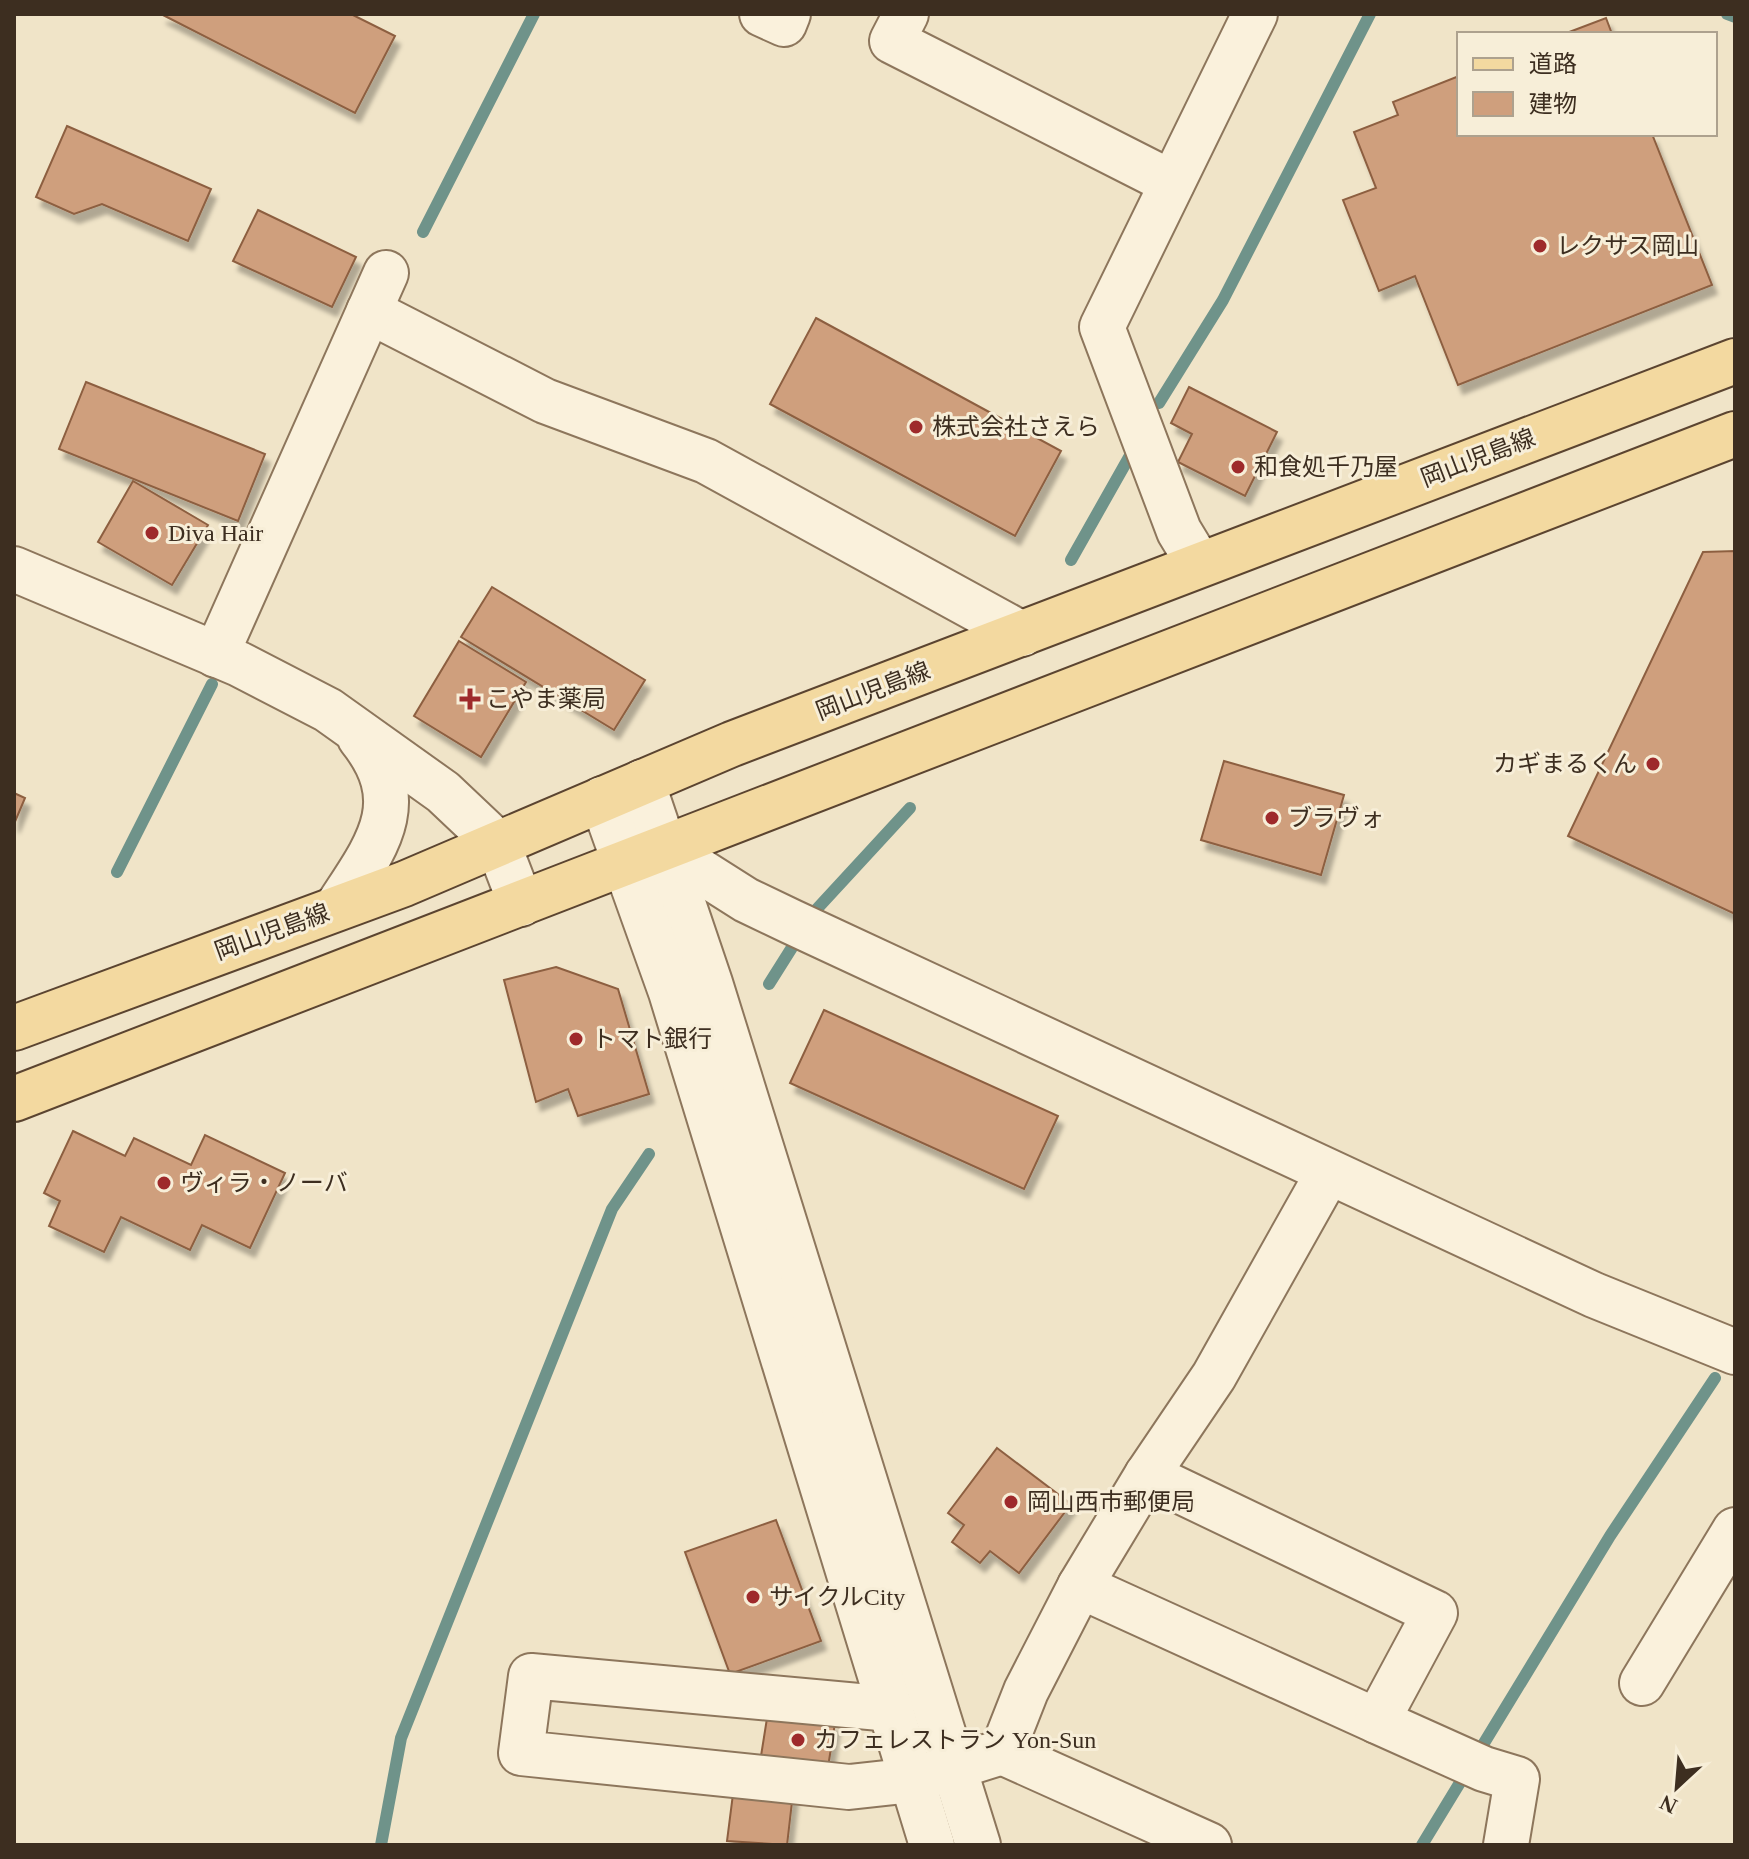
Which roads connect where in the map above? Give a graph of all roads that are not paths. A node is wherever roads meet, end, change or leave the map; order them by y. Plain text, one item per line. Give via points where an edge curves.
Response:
1 (762, 14) edge
2 (788, 14) edge
3 (906, 14) edge
4 (1255, 14) edge
5 (1172, 183) junction
6 (1735, 361) edge
7 (1735, 434) edge
8 (1199, 564) junction
9 (14, 569) edge
10 (1022, 634) junction
11 (216, 655) junction
12 (349, 725) junction
13 (642, 782) junction
14 (602, 799) junction
15 (498, 844) junction
16 (644, 856) junction
17 (521, 904) junction
18 (337, 907) junction
19 (14, 1028) edge
20 (14, 1099) edge
21 (1328, 1173) junction
22 (1729, 1337) edge
23 (1147, 1475) junction
24 (1735, 1530) edge
25 (1080, 1586) junction
26 (1642, 1683) dead end
27 (891, 1709) junction
28 (1377, 1721) junction
29 (1002, 1752) junction
30 (954, 1767) junction
31 (913, 1780) junction
32 (932, 1845) edge
33 (978, 1845) edge
34 (1209, 1845) edge
35 (1506, 1845) edge

1 - 2 street via 784,24
3 - 5 street via 892,41
4 - 5 street
5 - 8 street via 1102,327 1179,531
6 - 8 main road, 岡山児島線
7 - 16 main road
8 - 10 main road, 岡山児島線
9 - 11 street
10 - 11 street via 706,461 545,401 378,292
10 - 13 main road, 岡山児島線
11 - 12 street
12 - 15 street via 443,792
12 - 18 street via 386,782 388,804 379,840
13 - 14 main road, 岡山児島線
13 - 16 street
14 - 15 main road, 岡山児島線
14 - 16 street
15 - 17 street
15 - 18 main road, 岡山児島線
16 - 17 main road
16 - 21 street
16 - 27 street via 680,1022
16 - 30 street via 703,960
17 - 20 main road
18 - 19 main road, 岡山児島線
21 - 22 street via 1594,1295
21 - 23 street via 1214,1376
23 - 25 street
23 - 28 street via 1435,1613
24 - 26 street
25 - 28 street
25 - 29 street via 1026,1691
27 - 31 street
27 - 31 street via 531,1676 521,1753 849,1787
28 - 35 street via 1517,1779
29 - 30 street
29 - 34 street
30 - 31 street
30 - 33 street
31 - 32 street

